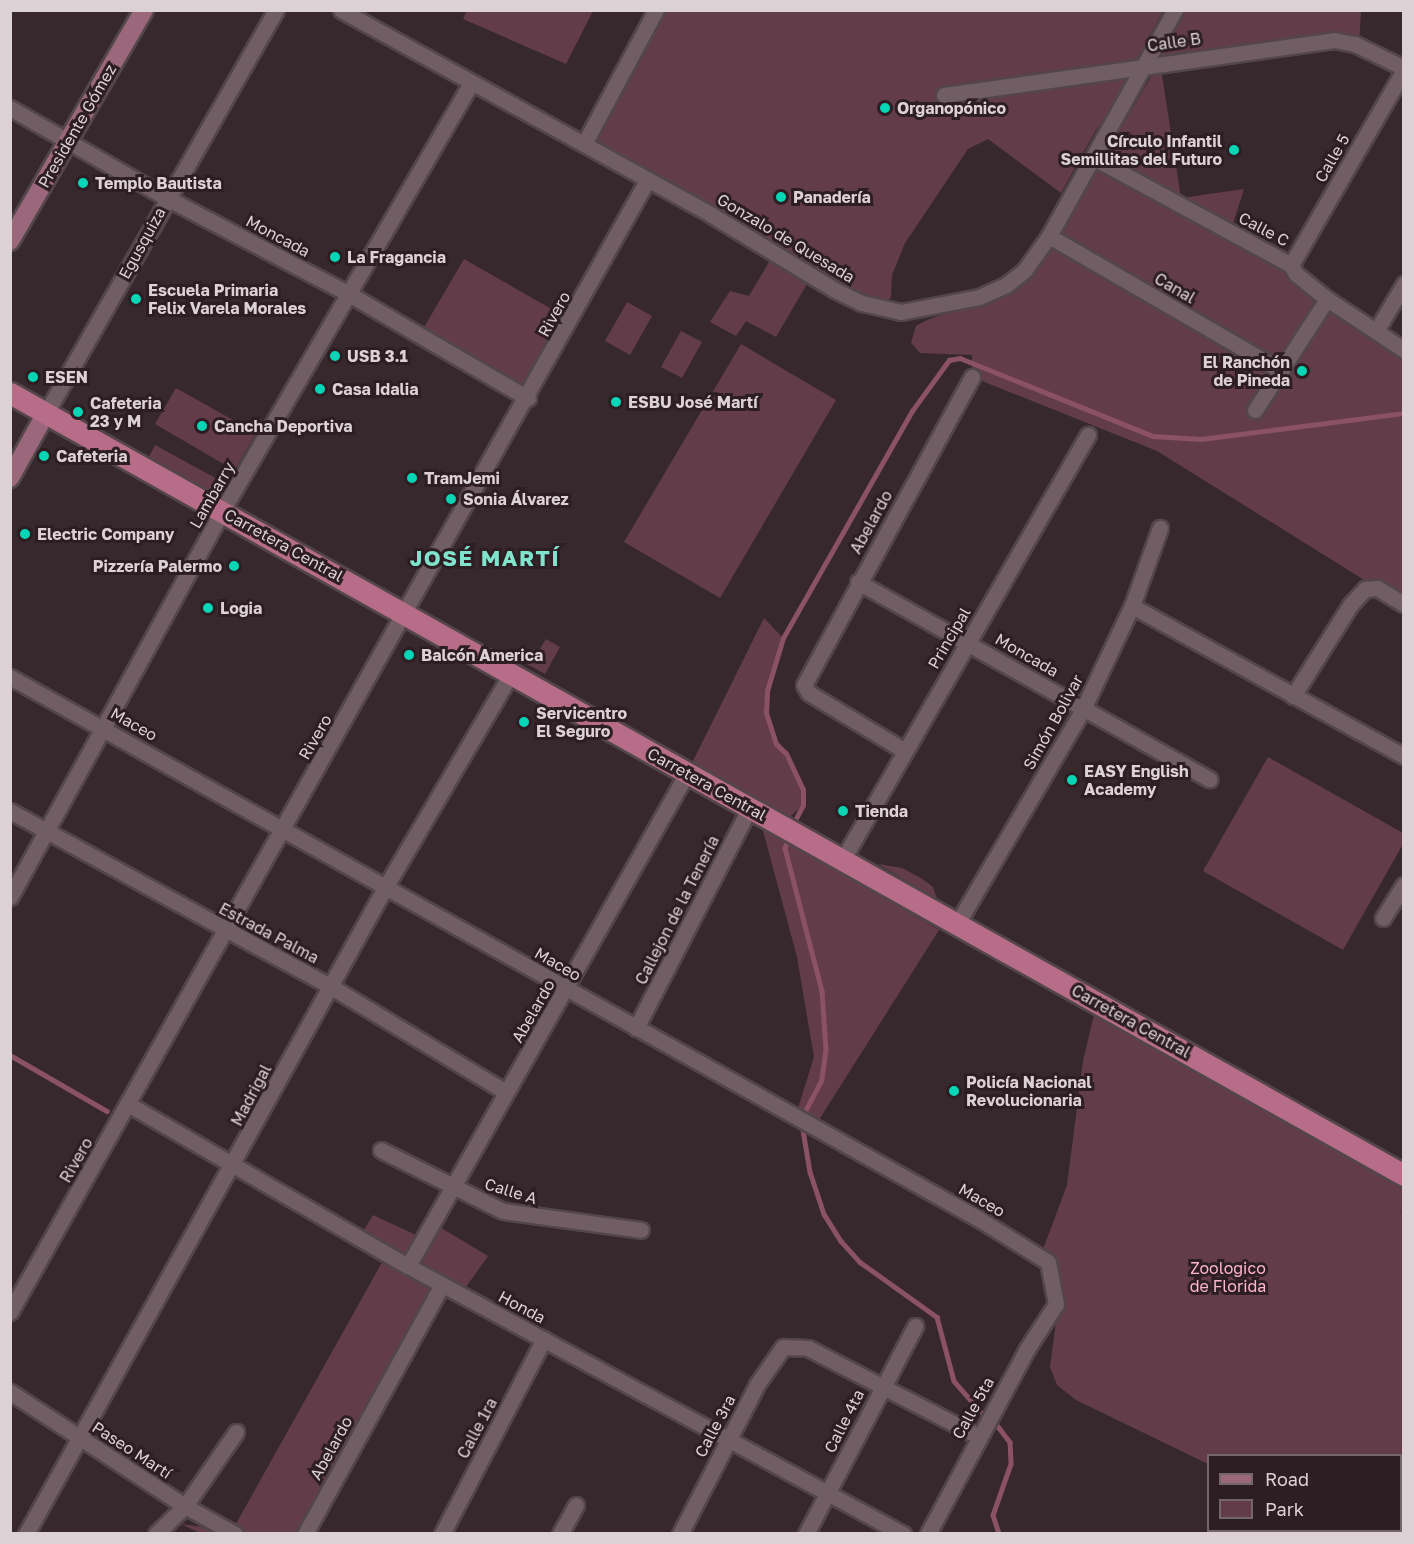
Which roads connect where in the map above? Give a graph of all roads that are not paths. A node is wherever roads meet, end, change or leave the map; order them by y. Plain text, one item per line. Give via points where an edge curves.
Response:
1 (144, 10) edge
2 (276, 10) edge
3 (341, 10) edge
4 (656, 10) edge
5 (1175, 10) edge
6 (1148, 64) junction
7 (1404, 69) edge
8 (470, 85) junction
9 (944, 95) dead end
10 (10, 108) edge
11 (69, 140) junction
12 (584, 144) junction
13 (1094, 158) junction
14 (648, 179) junction
15 (167, 198) junction
16 (1049, 236) junction
17 (10, 241) edge
18 (1291, 265) junction
19 (1404, 284) edge
20 (349, 294) junction
21 (1327, 299) junction
22 (1377, 331) junction
23 (1404, 351) edge
24 (1282, 371) junction
25 (972, 377) dead end
26 (10, 393) edge
27 (528, 398) junction
28 (1255, 410) dead end
29 (46, 413) junction
30 (1088, 435) dead end
31 (10, 478) edge
32 (222, 512) junction
33 (1160, 528) dead end
34 (858, 582) junction
35 (1404, 604) edge
36 (1132, 606) junction
37 (407, 613) junction
38 (968, 641) junction
39 (511, 674) junction
40 (10, 677) edge
41 (1293, 696) junction
42 (1083, 709) junction
43 (104, 728) junction
44 (905, 751) junction
45 (1404, 756) edge
46 (687, 773) junction
47 (1209, 779) dead end
48 (750, 807) junction
49 (10, 811) edge
50 (283, 828) junction
51 (47, 832) junction
52 (843, 859) junction
53 (1404, 885) edge
54 (386, 886) junction
55 (10, 897) edge
56 (1383, 918) dead end
57 (957, 924) junction
58 (225, 930) junction
59 (330, 986) junction
60 (566, 989) junction
61 (636, 1028) junction
62 (506, 1092) junction
63 (128, 1104) junction
64 (381, 1150) dead end
65 (234, 1165) junction
66 (1404, 1175) edge
67 (454, 1189) junction
68 (641, 1230) dead end
69 (408, 1266) junction
70 (442, 1285) junction
71 (1056, 1304) joint
72 (10, 1312) edge
73 (915, 1326) dead end
74 (544, 1339) junction
75 (882, 1386) junction
76 (10, 1392) edge
77 (236, 1432) dead end
78 (78, 1436) junction
79 (978, 1436) junction
80 (727, 1441) junction
81 (827, 1494) junction
82 (576, 1505) dead end
83 (185, 1506) junction
84 (26, 1533) edge
85 (156, 1533) edge
86 (236, 1533) edge
87 (305, 1533) edge
88 (442, 1533) edge
89 (560, 1533) edge
90 (680, 1533) edge
91 (806, 1533) edge
92 (903, 1533) edge
93 (928, 1533) edge

1 - 11 main road, Presidente Gómez
2 - 15 street, Egusquiza
3 - 8 street, Gonzalo de Quesada
4 - 12 street
5 - 6 street, Gonzalo de Quesada
6 - 7 street, Calle B via 1334,40 1355,45
6 - 9 street, Calle B
6 - 13 street, Gonzalo de Quesada
7 - 18 street, Calle 5
8 - 12 street, Gonzalo de Quesada
8 - 20 street, Lambarry
10 - 11 street, Moncada
11 - 15 street, Moncada
11 - 17 main road, Presidente Gómez
12 - 14 street, Gonzalo de Quesada
13 - 16 street, Gonzalo de Quesada
13 - 18 street, Calle C
14 - 16 street, Gonzalo de Quesada via 835,290 862,303 901,312 961,302 1006,285 1024,271
14 - 27 street, Rivero
15 - 20 street, Moncada
15 - 29 street, Egusquiza
16 - 24 street, Canal
18 - 21 street, Calle C via 1296,274
19 - 22 street
20 - 27 street, Moncada
20 - 32 street, Lambarry
21 - 22 street, Calle C
21 - 24 street
22 - 23 street, Calle C
24 - 28 street
25 - 34 street, Abelardo
26 - 29 highway, Carretera Central
27 - 37 street, Rivero
29 - 31 main road, Egusquiza
29 - 32 highway, Carretera Central
30 - 38 street, Principal
32 - 37 highway, Carretera Central
32 - 43 street, Lambarry
33 - 36 street, Simón Bolivar
34 - 38 street, Moncada
34 - 44 street, Abelardo via 804,686 809,693
35 - 41 street via 1377,588 1365,589 1351,604
36 - 41 street
36 - 42 street, Simón Bolivar
37 - 39 highway, Carretera Central
37 - 50 street, Rivero
38 - 42 street, Moncada
38 - 44 street, Principal
39 - 46 highway, Carretera Central
39 - 54 street, Madrigal
40 - 43 street, Maceo
41 - 45 street
42 - 47 street, Moncada
42 - 57 street, Simón Bolivar
43 - 50 street, Maceo
43 - 51 street, Lambarry
44 - 52 street, Principal
46 - 48 highway, Carretera Central
46 - 60 street, Abelardo
48 - 52 highway, Carretera Central
48 - 61 street, Callejon de la Tenería
49 - 51 street, Estrada Palma
50 - 54 street, Maceo
50 - 58 street, Rivero
51 - 55 street, Lambarry
51 - 58 street, Estrada Palma
52 - 57 highway, Carretera Central
53 - 56 street
54 - 59 street, Madrigal
54 - 60 street, Maceo
57 - 66 highway, Carretera Central
58 - 59 street, Estrada Palma
58 - 63 street, Rivero
59 - 62 street, Estrada Palma
59 - 65 street, Madrigal
60 - 61 street, Maceo
60 - 62 street, Abelardo
61 - 71 street, Maceo via 1048,1262
62 - 67 street, Abelardo
63 - 65 street, Honda
63 - 72 street, Rivero
64 - 67 street, Calle A
65 - 69 street, Honda
65 - 78 street, Madrigal
67 - 68 street, Calle A via 526,1217
67 - 69 street, Abelardo
69 - 70 street, Honda
70 - 74 street, Honda
70 - 87 street, Abelardo
71 - 79 street, Calle 5ta
73 - 75 street, Calle 4ta
74 - 80 street, Honda
74 - 88 street, Calle 1ra
75 - 79 street
75 - 80 street, Calle 3ra via 808,1348 783,1347
75 - 81 street, Calle 4ta
76 - 78 street, Paseo Martí
77 - 83 street
78 - 83 street, Paseo Martí
78 - 84 street, Madrigal
79 - 93 street, Calle 5ta
80 - 81 street, Honda
80 - 90 street, Calle 3ra
81 - 91 street, Calle 4ta
81 - 92 street, Honda
82 - 89 street
83 - 85 street
83 - 86 street, Paseo Martí

